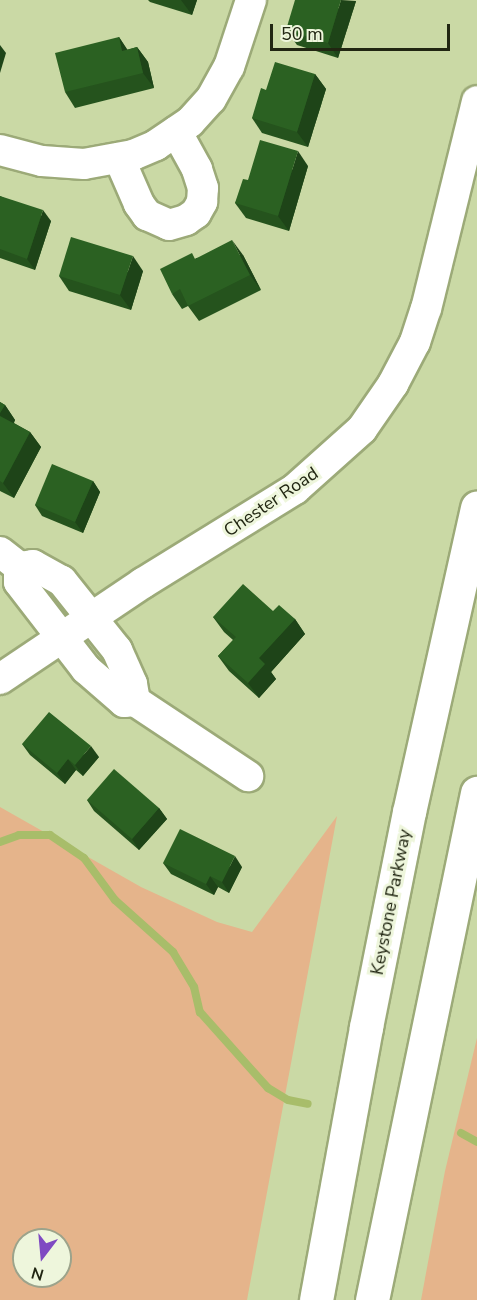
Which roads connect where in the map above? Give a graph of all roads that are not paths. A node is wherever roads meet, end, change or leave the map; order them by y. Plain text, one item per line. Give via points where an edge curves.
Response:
1 (251, 0) edge
2 (477, 101) edge
3 (176, 130) junction
4 (0, 150) edge
5 (119, 158) junction
6 (477, 507) edge
7 (9, 560) edge
8 (93, 617) junction
9 (62, 638) junction
10 (0, 679) edge
11 (135, 701) junction
12 (248, 776) dead end
13 (477, 793) edge
14 (317, 1294) edge
15 (372, 1299) edge

1 - 3 street via 225,75 211,99 190,122
2 - 8 street, Chester Road via 415,342 393,384 362,429 295,489
3 - 5 street via 156,145
3 - 5 street via 203,188 202,202 186,220 169,225 147,215
4 - 5 street via 63,164
6 - 14 highway, Keystone Parkway via 400,856
7 - 8 street via 33,565 62,581
7 - 9 street via 19,582
8 - 9 street, Chester Road
8 - 11 street via 117,650
9 - 10 street, Chester Road
9 - 11 street via 86,669 124,702
11 - 12 street
13 - 15 highway

